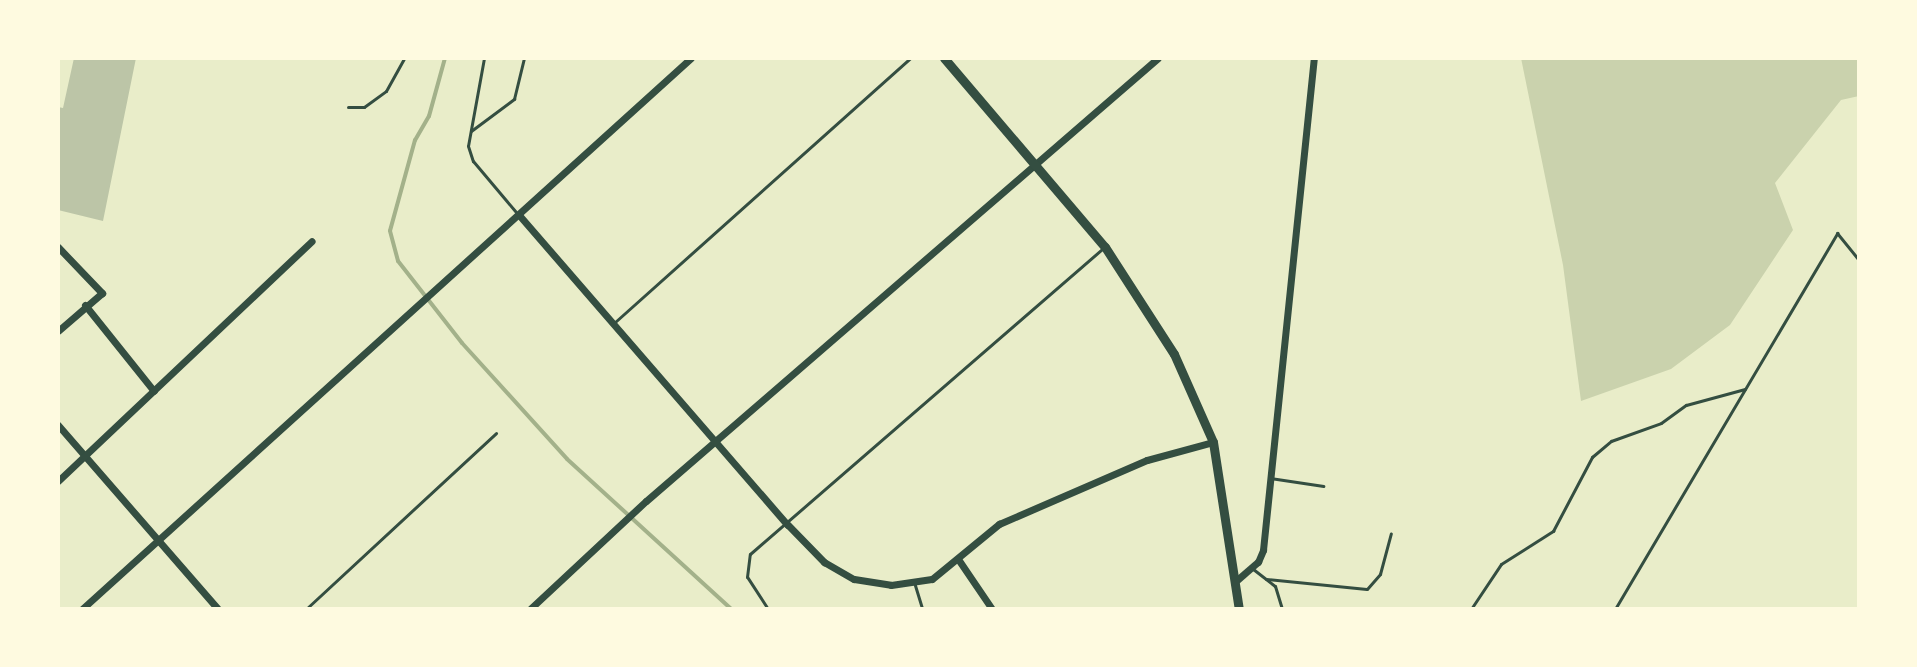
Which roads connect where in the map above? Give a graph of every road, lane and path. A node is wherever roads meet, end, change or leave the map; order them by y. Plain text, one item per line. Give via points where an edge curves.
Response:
1 (404, 58) edge
2 (484, 58) edge
3 (524, 58) edge
4 (691, 58) edge
5 (910, 58) edge
6 (944, 58) edge
7 (1158, 58) edge
8 (1314, 58) edge
9 (348, 107) dead end
10 (470, 132) junction
11 (1033, 161) junction
12 (519, 215) junction
13 (312, 241) dead end
14 (58, 247) edge
15 (1105, 247) junction
16 (1859, 260) edge
17 (85, 305) junction
18 (613, 324) junction
19 (58, 331) edge
20 (1745, 389) junction
21 (154, 391) junction
22 (58, 425) edge
23 (496, 433) dead end
24 (716, 442) junction
25 (1213, 442) junction
26 (86, 456) junction
27 (1270, 478) junction
28 (58, 481) edge
29 (1323, 486) dead end
30 (788, 525) junction
31 (1391, 533) dead end
32 (159, 538) junction
33 (958, 559) junction
34 (1252, 567) junction
35 (1266, 579) junction
36 (1237, 580) junction
37 (914, 582) junction
38 (82, 609) edge
39 (218, 609) edge
40 (306, 609) edge
41 (530, 609) edge
42 (768, 609) edge
43 (922, 609) edge
44 (992, 609) edge
45 (1239, 609) edge
46 (1282, 609) edge
47 (1471, 609) edge
48 (1615, 609) edge

1 - 9 path via 386,91 364,107
2 - 10 lane
3 - 10 lane via 514,99
4 - 12 street
5 - 18 lane
6 - 11 street
7 - 11 street
8 - 27 street
10 - 12 lane via 473,161
11 - 15 street
11 - 24 street
12 - 18 street
12 - 32 street
13 - 21 street
14 - 17 street via 102,293
15 - 25 street via 1174,354
15 - 30 lane
16 - 20 lane via 1837,233
17 - 19 street
17 - 21 street
18 - 24 street
20 - 47 lane via 1686,405 1661,423 1611,441 1592,457 1553,531 1501,564
20 - 48 lane
21 - 26 street
22 - 26 street
23 - 40 lane
24 - 30 street
24 - 41 street
25 - 33 street via 1147,460 999,524
25 - 36 street
26 - 28 street
26 - 32 street
27 - 29 lane
27 - 34 street via 1263,550
30 - 37 street via 824,562 854,579 891,585
30 - 42 lane via 750,554 744,565 752,589
31 - 35 lane via 1380,574 1367,589
32 - 38 street
32 - 39 street
33 - 37 street via 932,579
33 - 44 street
34 - 35 lane
34 - 36 street
35 - 46 lane via 1275,586
36 - 45 street
37 - 43 lane

